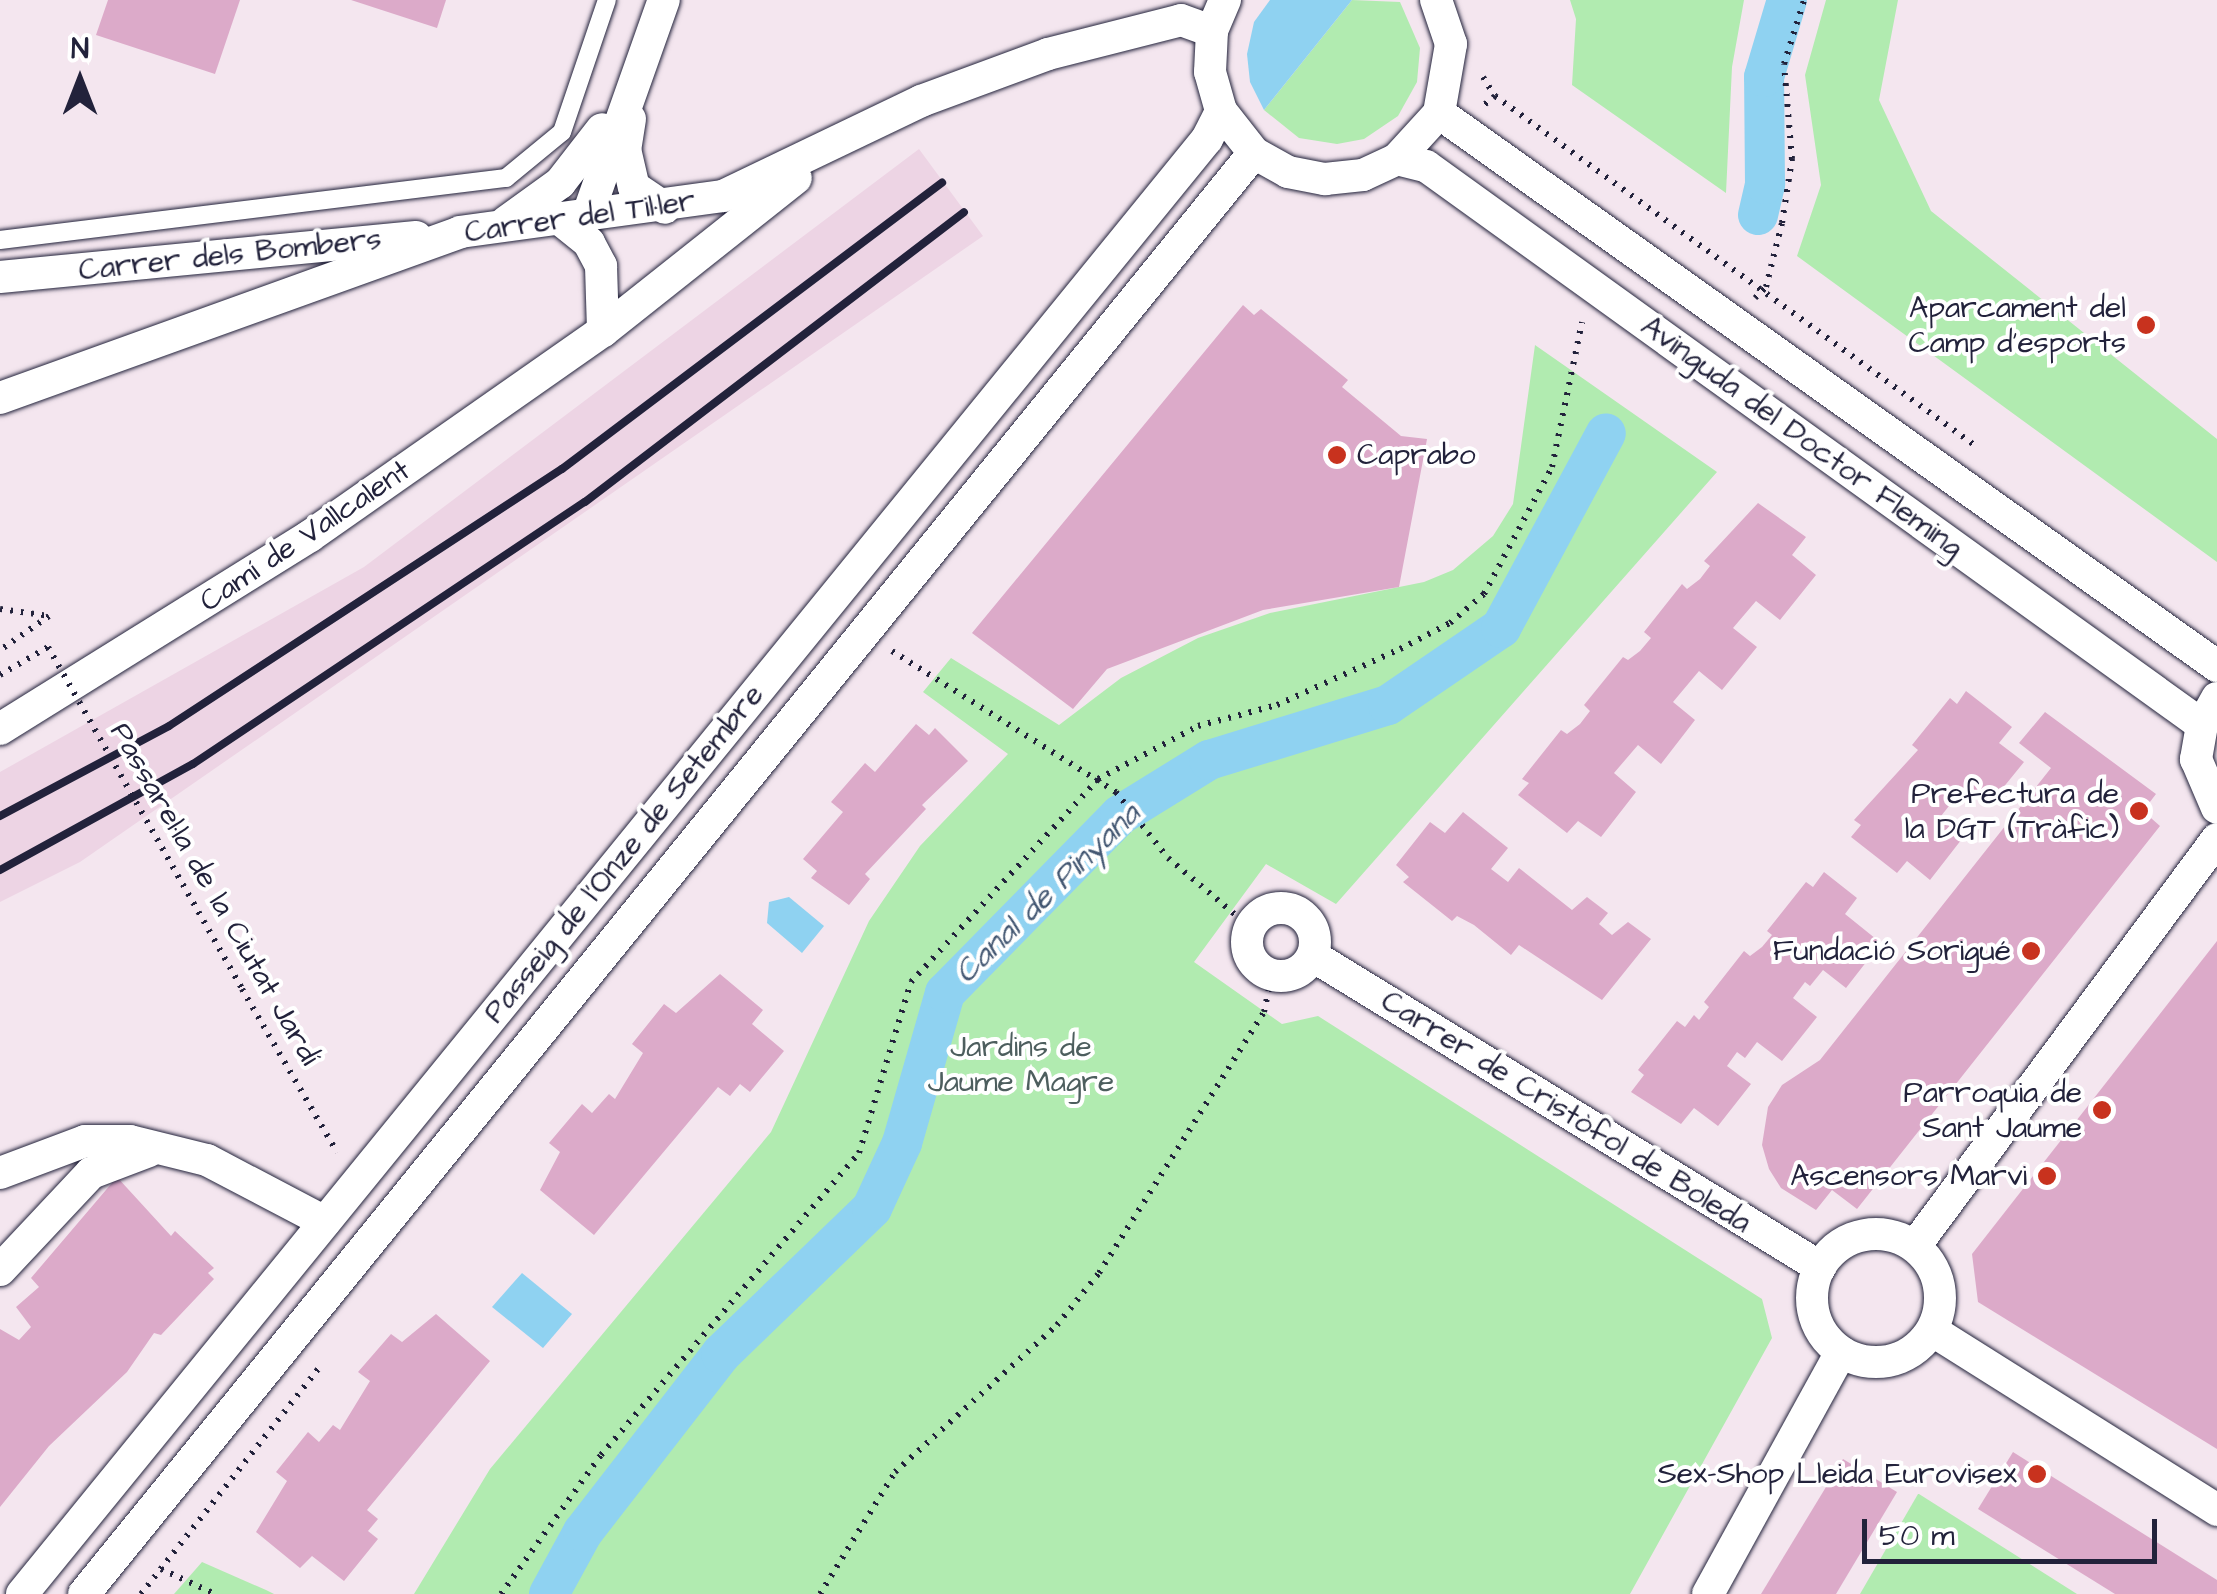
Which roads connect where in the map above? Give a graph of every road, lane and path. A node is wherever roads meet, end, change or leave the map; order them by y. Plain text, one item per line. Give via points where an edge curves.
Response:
1 (607, 0) edge
2 (664, 0) edge
3 (1225, 0) edge
4 (1436, 0) edge
5 (1804, 0) edge
6 (1212, 31) junction
7 (642, 65) junction
8 (1495, 96) dead end
9 (1221, 111) junction
10 (1438, 113) junction
11 (833, 145) junction
12 (1254, 153) junction
13 (1398, 159) junction
14 (666, 208) junction
15 (574, 218) junction
16 (499, 226) junction
17 (460, 232) junction
18 (0, 240) edge
19 (0, 277) edge
20 (1766, 287) junction
21 (1599, 291) junction
22 (1732, 322) junction
23 (603, 331) junction
24 (0, 398) edge
25 (1984, 452) dead end
26 (0, 609) edge
27 (883, 645) dead end
28 (0, 650) edge
29 (2217, 666) edge
30 (0, 675) edge
31 (2209, 712) edge
32 (0, 729) edge
33 (1098, 778) junction
34 (2217, 808) edge
35 (2217, 839) edge
36 (1250, 927) junction
37 (1313, 956) junction
38 (1272, 975) junction
39 (166, 1147) junction
40 (347, 1161) dead end
41 (0, 1173) edge
42 (325, 1222) junction
43 (1914, 1246) junction
44 (1820, 1267) junction
45 (0, 1270) edge
46 (1933, 1331) junction
47 (1840, 1352) junction
48 (2217, 1510) edge
49 (162, 1570) dead end
50 (22, 1594) edge
51 (84, 1594) edge
52 (216, 1594) edge
53 (501, 1594) edge
54 (820, 1594) edge
55 (1708, 1594) edge

1 - 18 lane via 562,132 506,178
2 - 7 street
3 - 6 street
4 - 10 street via 1451,44
5 - 20 path via 1784,64 1792,159
6 - 9 street via 1210,72
6 - 11 street, Carrer del Til·ler via 1180,20 1048,54 922,100
7 - 14 street via 628,166 634,187
7 - 15 street
7 - 16 street via 584,157 538,202
8 - 20 path
9 - 12 street
9 - 42 street, Passeig de l'Onze de Setembre via 1207,139
10 - 13 street
10 - 22 street, Avinguda del Doctor Fleming
11 - 14 street, Carrer del Til·ler via 723,196
11 - 23 street, Camí de Vallcalent
12 - 13 street via 1288,172 1325,180 1363,175
12 - 51 street, Passeig de l'Onze de Setembre
13 - 21 street, Avinguda del Doctor Fleming via 1426,166
14 - 15 street, Carrer del Til·ler
15 - 16 street, Carrer del Til·ler
15 - 23 street via 601,266
16 - 17 street, Carrer del Til·ler
17 - 19 street, Carrer dels Bombers
17 - 24 street, Carrer del Til·ler
20 - 22 path
20 - 25 path
21 - 31 street, Avinguda del Doctor Fleming
21 - 33 path via 1584,314 1552,466 1484,594 1400,649 1276,705 1198,726
22 - 29 street, Avinguda del Doctor Fleming
23 - 32 street, Camí de Vallcalent via 310,536
26 - 28 path via 49,616
27 - 33 path
30 - 40 path, Passarel·la de la Ciutat Jardí, bridge via 48,647
31 - 34 street via 2196,759
33 - 36 path via 1138,816 1168,858
33 - 53 path via 911,982 859,1153 601,1455
35 - 43 street
36 - 37 street via 1267,910 1298,912 1313,927
36 - 38 street via 1248,950
37 - 38 street via 1295,973
37 - 44 street, Carrer de Cristòfol de Boleda
38 - 54 path via 1264,1012 1099,1272 1057,1325 895,1472
39 - 41 street via 85,1141
39 - 42 street via 248,1178
39 - 45 street via 91,1173
42 - 50 street, Passeig de l'Onze de Setembre
43 - 44 street via 1870,1234 1840,1244
43 - 46 street via 1928,1259 1942,1294
44 - 47 street via 1812,1304 1826,1339
46 - 47 street via 1890,1361
46 - 48 street
47 - 55 street
49 - 52 path

